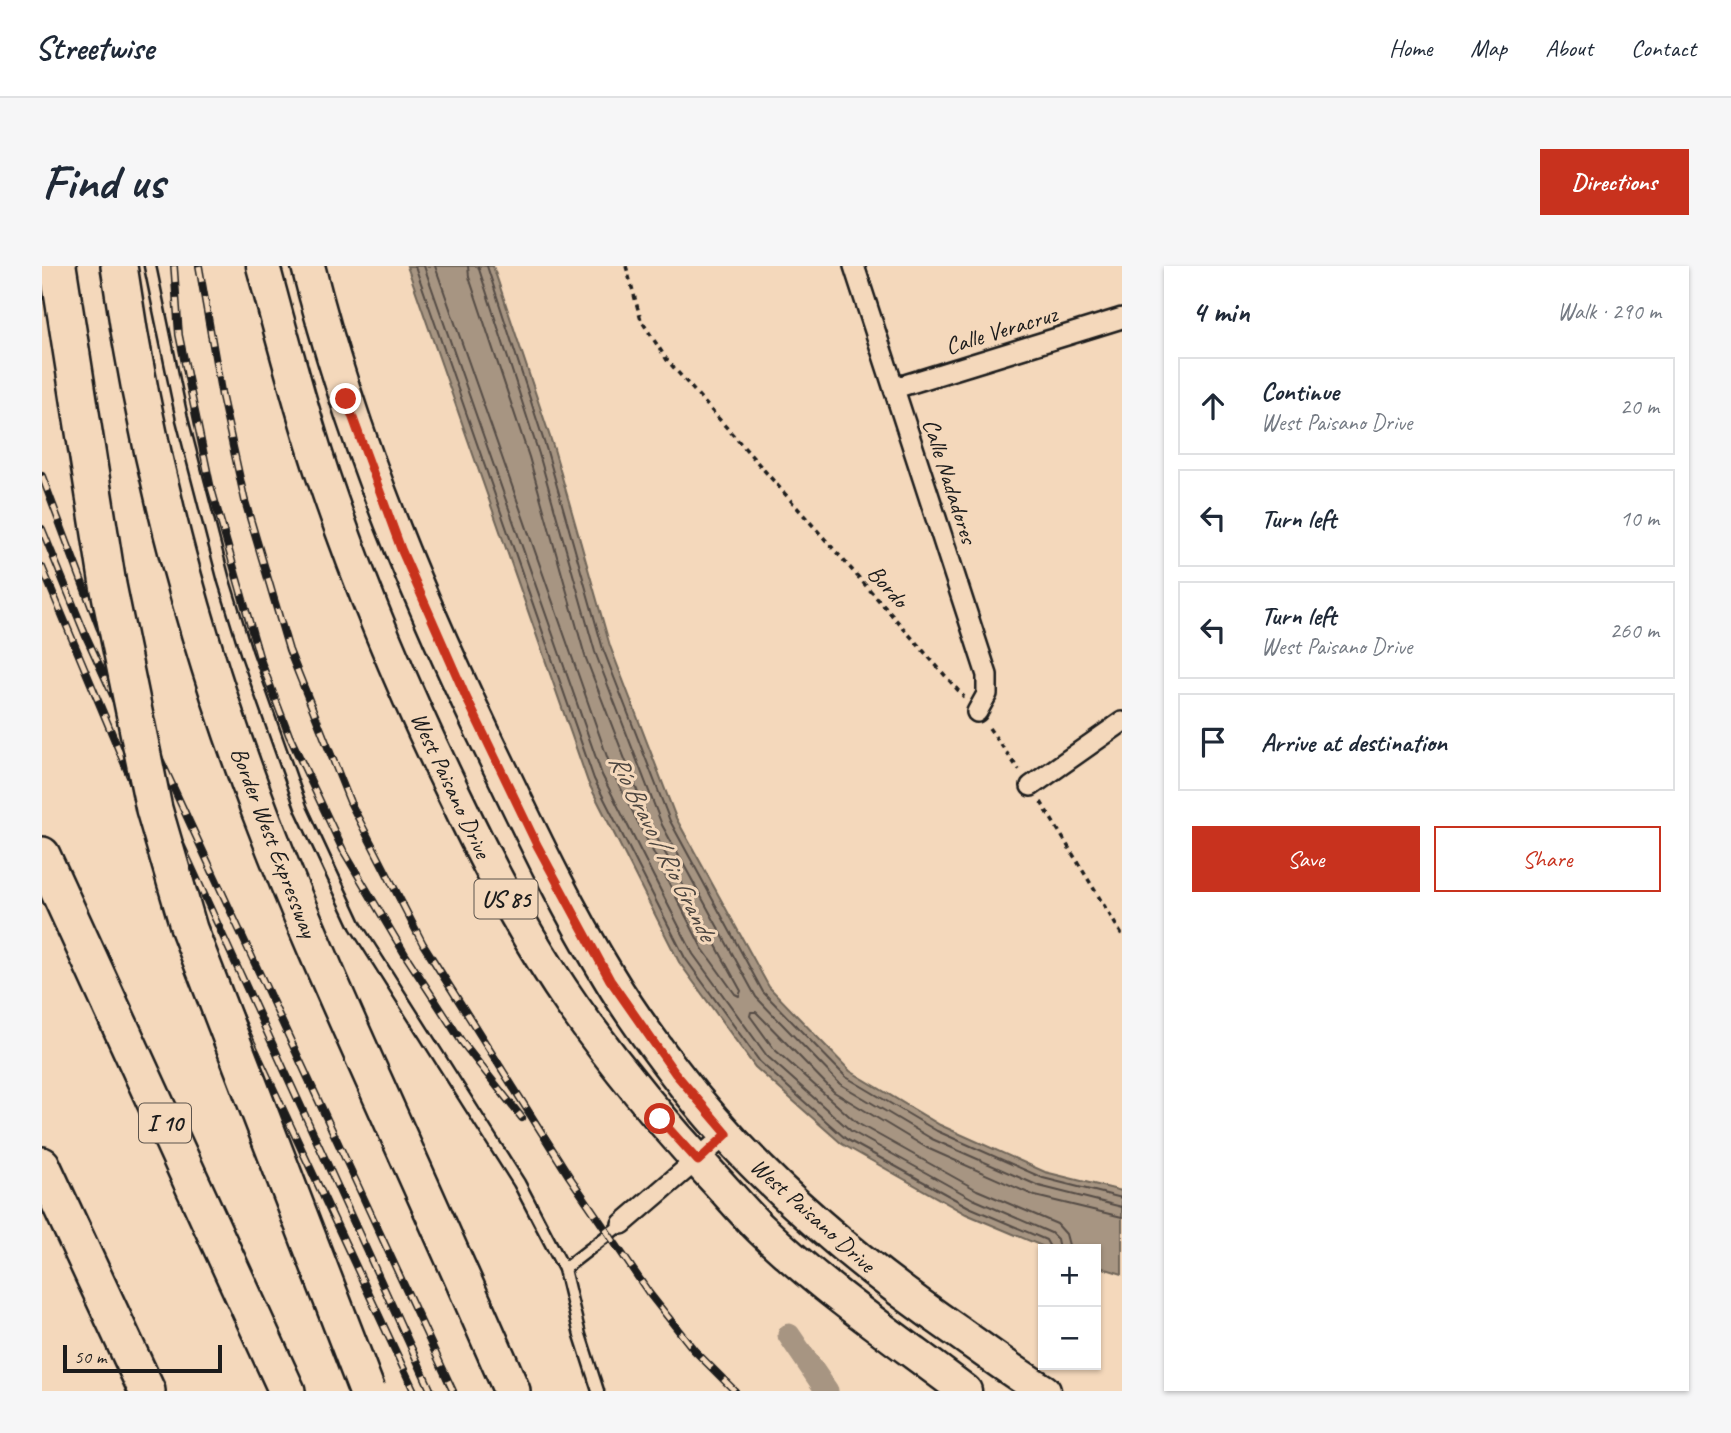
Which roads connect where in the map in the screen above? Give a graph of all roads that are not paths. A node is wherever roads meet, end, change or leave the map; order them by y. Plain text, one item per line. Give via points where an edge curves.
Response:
1 (58, 266) edge
2 (119, 266) edge
3 (150, 266) edge
4 (263, 266) edge
5 (307, 266) edge
6 (854, 266) edge
7 (1122, 318) edge
8 (895, 388) junction
9 (977, 712) road end
10 (1122, 722) edge
11 (1031, 786) road end
12 (42, 855) edge
13 (727, 1134) junction
14 (698, 1161) junction
15 (42, 1165) edge
16 (622, 1224) joint
17 (564, 1269) junction
18 (1031, 1388) edge
19 (147, 1391) edge
20 (287, 1391) edge
21 (367, 1391) edge
22 (512, 1391) edge
23 (598, 1391) edge
24 (965, 1391) edge

1 - 21 highway, bridge via 108,585 154,809 189,929
2 - 22 highway, Border West Expressway via 131,348 172,535 259,809 301,916
3 - 17 lane via 182,419 224,581 302,810 356,926 519,1183
4 - 14 main road, West Paisano Drive / US 85 via 323,476 375,617 454,795 497,883 572,1004 652,1110
5 - 13 main road, West Paisano Drive / US 85 via 346,399 401,549 537,845 610,980 675,1073
6 - 8 street, Calle Nadadores
7 - 8 street, Calle Veracruz
8 - 9 street, Calle Nadadores via 987,675 986,694
10 - 11 street
12 - 20 highway, I 10
13 - 14 street
13 - 18 main road, West Paisano Drive / US 85 via 818,1226
14 - 16 street
14 - 24 main road, West Paisano Drive / US 85 via 762,1230
15 - 19 highway
16 - 17 lane
17 - 23 lane

